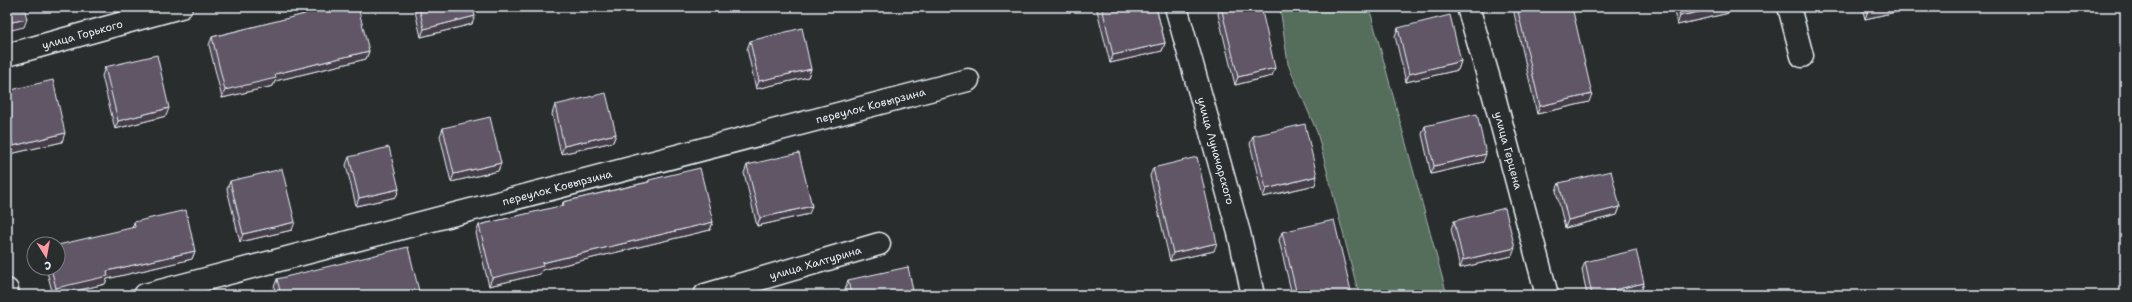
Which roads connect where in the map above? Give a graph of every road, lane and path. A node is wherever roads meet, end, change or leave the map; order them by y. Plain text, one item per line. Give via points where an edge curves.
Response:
1 (182, 7) edge
2 (1176, 7) edge
3 (1468, 7) edge
4 (1789, 7) edge
5 (7, 55) edge
6 (1802, 56) dead end
7 (968, 80) dead end
8 (879, 244) dead end
9 (7, 290) edge
10 (8, 295) edge
11 (145, 295) edge
12 (705, 295) edge
13 (1253, 295) edge
14 (1547, 295) edge

1 - 5 street, улица Горького
2 - 13 street, улица Луначарского via 1239,233
3 - 14 street, улица Герцена
4 - 6 street
7 - 11 street, переулок Ковырзина
8 - 12 street, улица Халтурина
9 - 10 street

